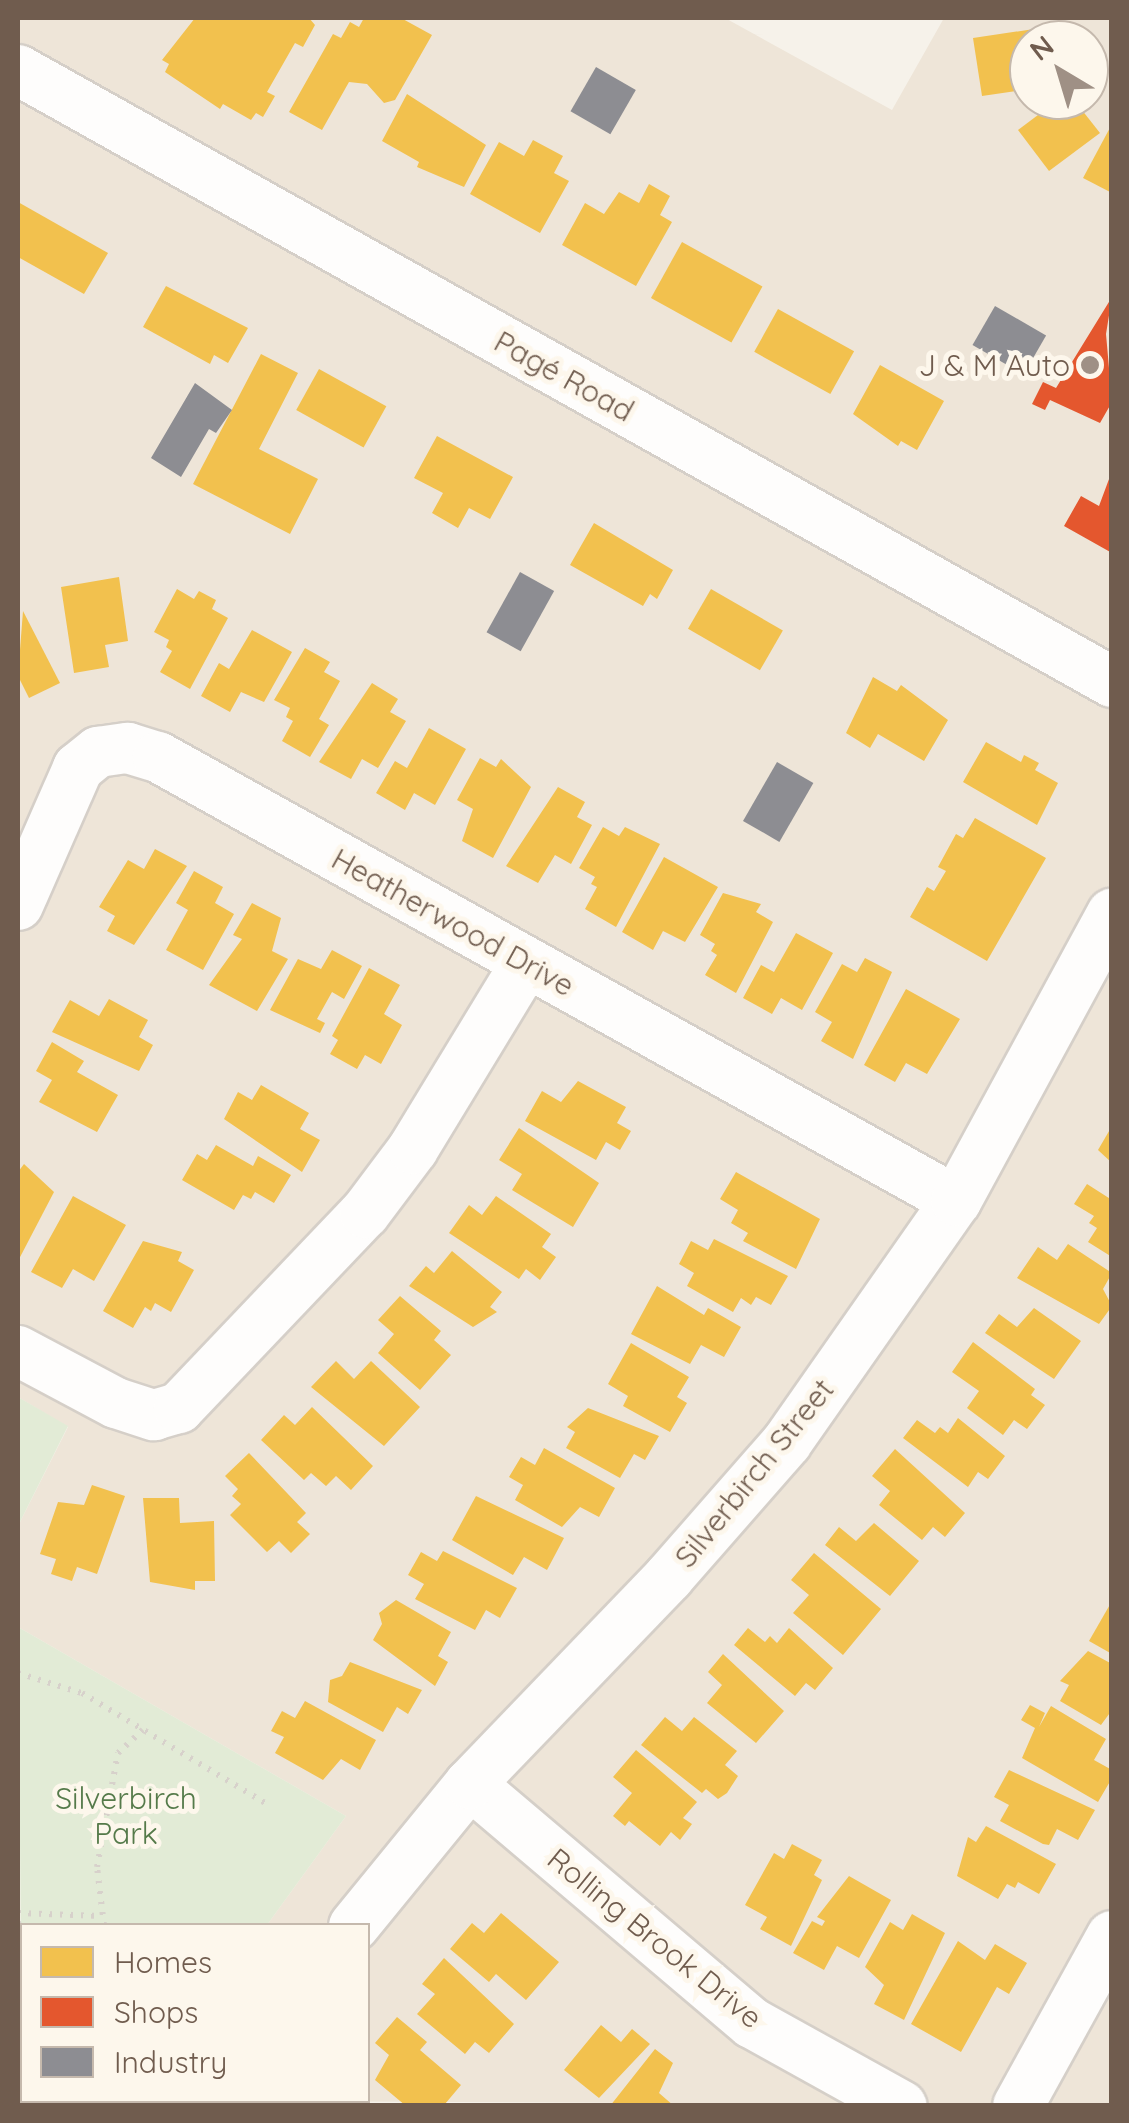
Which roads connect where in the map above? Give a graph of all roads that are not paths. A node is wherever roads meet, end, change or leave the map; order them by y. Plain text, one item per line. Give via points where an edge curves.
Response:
1 (18, 70) edge
2 (1112, 682) edge
3 (18, 905) edge
4 (1112, 914) edge
5 (526, 963) junction
6 (956, 1201) junction
7 (18, 1351) edge
8 (470, 1784) junction
9 (356, 1923) edge
10 (1112, 1936) edge
11 (902, 2106) edge
12 (1018, 2106) edge

1 - 2 street, Pagé Road
3 - 5 street, Heatherwood Drive via 78,768 98,752 128,748 158,756
4 - 6 street, Silverbirch Street
5 - 6 street, Heatherwood Drive
5 - 7 street via 413,1149 365,1213 179,1408 154,1415 116,1404
6 - 8 street, Silverbirch Street via 787,1442 669,1577
8 - 9 street, Silverbirch Street
8 - 11 street, Rolling Brook Drive via 752,2023
10 - 12 street

